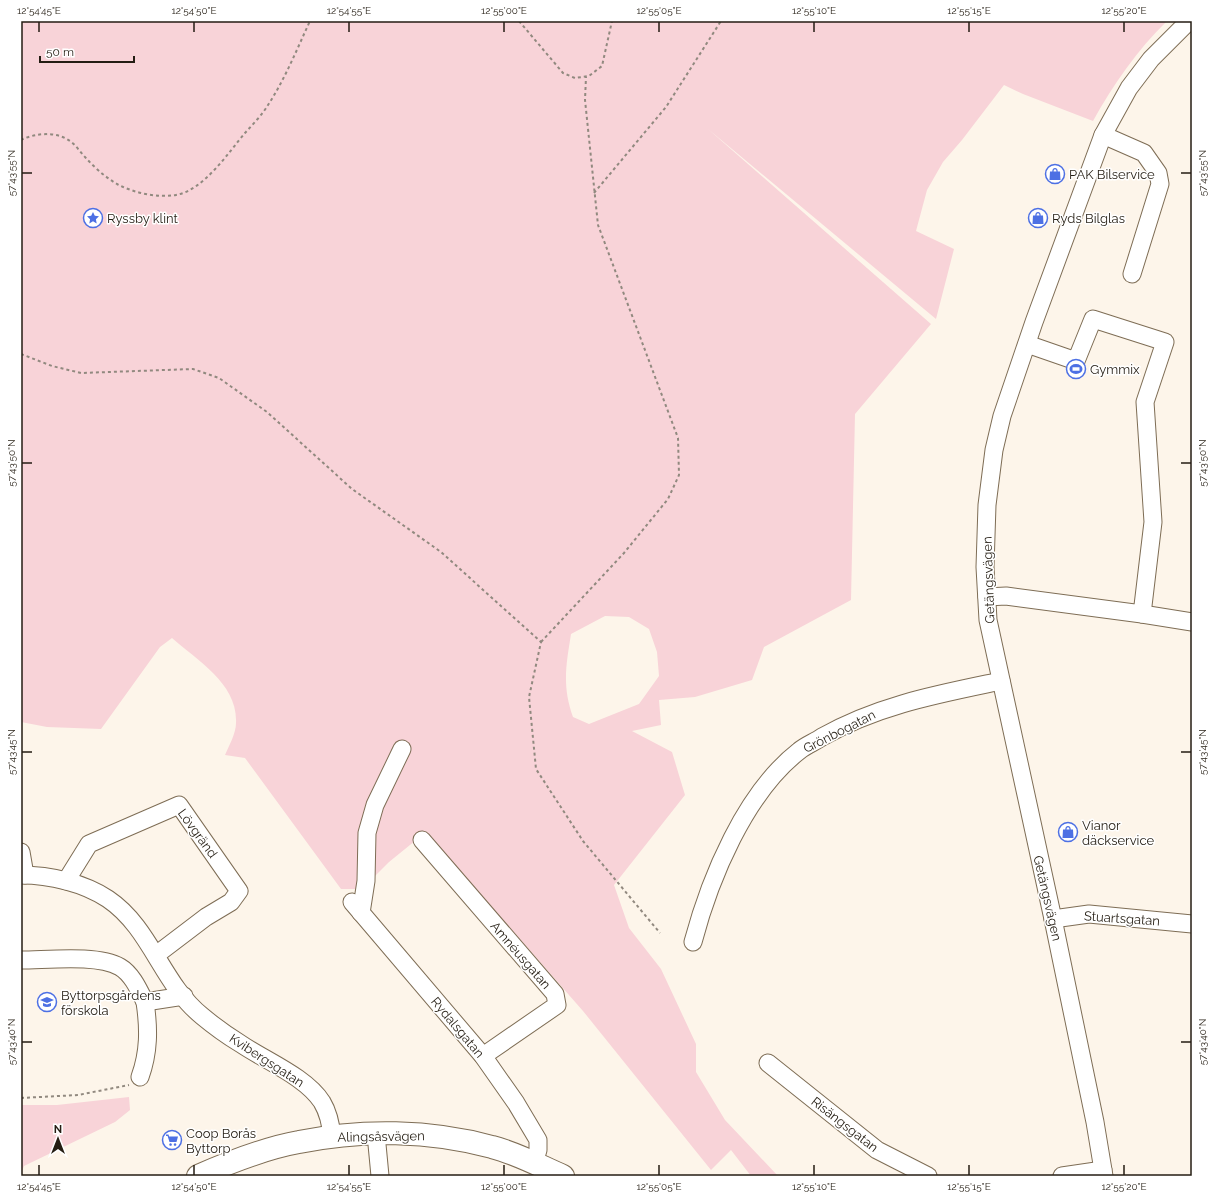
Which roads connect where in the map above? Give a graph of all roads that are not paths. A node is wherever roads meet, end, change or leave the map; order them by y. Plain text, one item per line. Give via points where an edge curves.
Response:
1 (1189, 21) edge
2 (1103, 135) junction
3 (1132, 274) dead end
4 (1027, 344) junction
5 (987, 597) junction
6 (1142, 614) junction
7 (1192, 622) edge
8 (1001, 681) junction
9 (402, 750) dead end
10 (422, 840) dead end
11 (21, 852) edge
12 (23, 875) edge
13 (66, 881) junction
14 (1053, 919) junction
15 (1192, 924) edge
16 (693, 942) dead end
17 (156, 955) junction
18 (21, 960) edge
19 (184, 996) junction
20 (145, 1002) junction
21 (483, 1056) junction
22 (768, 1063) dead end
23 (140, 1078) road end
24 (376, 1134) junction
25 (332, 1136) junction
26 (534, 1163) junction
27 (1103, 1173) edge
28 (198, 1176) edge
29 (380, 1176) edge
30 (563, 1176) edge
31 (928, 1176) edge
32 (1062, 1176) edge

1 - 2 street, Getängsvägen via 1152,59 1129,88
2 - 3 street via 1144,153 1158,173 1160,184
2 - 4 street, Getängsvägen
4 - 5 street, Getängsvägen via 1002,416 994,450 987,506
4 - 6 street via 1076,361 1093,319 1164,342 1146,402 1153,522
5 - 6 street via 1006,596
5 - 8 street, Getängsvägen via 988,620
6 - 7 street
8 - 14 street, Getängsvägen
8 - 16 street, Grönbogatan via 883,709 834,730 799,751 771,778 745,815 720,865 699,918
9 - 21 street, Rydalsgatan via 375,804 367,833 366,881 357,908
10 - 21 street, Amnéusgatan via 555,994 557,1004
11 - 12 street
12 - 13 street, Kvibergsgatan
13 - 17 street, Kvibergsgatan via 108,899 141,930
13 - 17 street, Lövgränd via 89,844 179,804 239,892 230,902
14 - 15 street, Stuartsgatan via 1089,914
14 - 27 street, Getängsvägen via 1095,1122
17 - 19 street, Kvibergsgatan
18 - 20 street via 96,960 120,967 137,984
19 - 20 street
19 - 25 street, Kvibergsgatan via 200,1015 234,1040 307,1086 321,1101
20 - 23 street via 149,1025 147,1051
21 - 26 street, Rydalsgatan via 538,1140
22 - 31 street, Risängsgatan via 877,1150
24 - 25 main road, Alingsåsvägen
24 - 26 main road, Alingsåsvägen via 451,1137 494,1147
24 - 29 street
25 - 28 main road, Alingsåsvägen via 258,1153
26 - 30 main road, Alingsåsvägen
27 - 32 street

